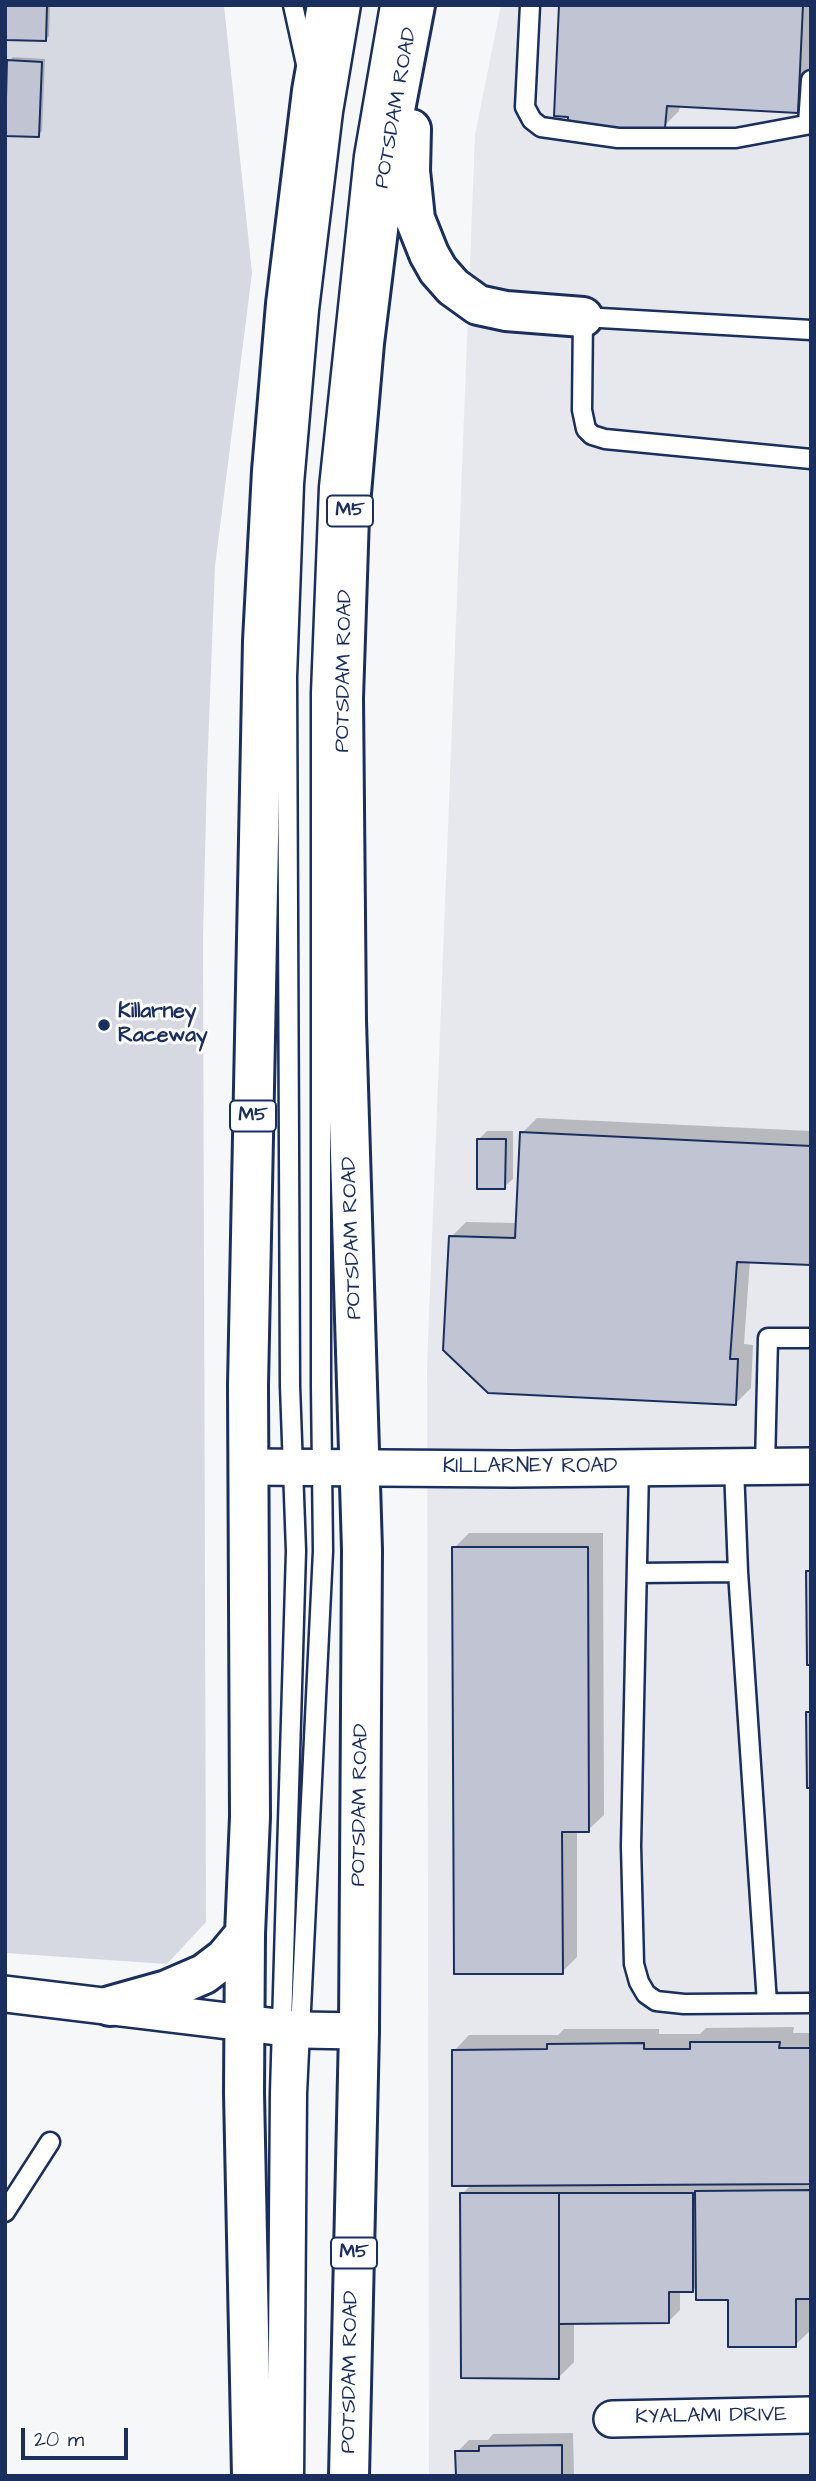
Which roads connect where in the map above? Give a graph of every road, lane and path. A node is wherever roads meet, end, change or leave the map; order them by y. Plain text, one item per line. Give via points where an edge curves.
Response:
1 (293, 5) edge
2 (327, 5) edge
3 (351, 5) edge
4 (530, 5) edge
5 (406, 7) edge
6 (811, 79) edge
7 (312, 91) junction
8 (809, 124) edge
9 (583, 317) junction
10 (811, 330) edge
11 (811, 459) edge
12 (811, 1338) edge
13 (750, 1466) junction
14 (811, 1466) edge
15 (249, 1467) junction
16 (360, 1467) junction
17 (307, 1468) junction
18 (639, 1468) junction
19 (738, 1572) junction
20 (639, 1573) junction
21 (245, 1934) junction
22 (5, 1994) edge
23 (767, 2003) junction
24 (811, 2003) edge
25 (110, 2006) junction
26 (244, 2022) junction
27 (292, 2029) junction
28 (359, 2031) junction
29 (50, 2141) dead end
30 (5, 2212) edge
31 (811, 2415) edge
32 (612, 2419) dead end
33 (252, 2476) edge
34 (277, 2476) edge
35 (294, 2476) edge
36 (349, 2476) edge

1 - 7 lane
2 - 7 main road, M5
3 - 17 lane via 309,310 294,484 287,677 290,1386
4 - 8 lane via 525,107 541,127 618,138 736,138
5 - 9 main road via 415,219 438,270 478,305
5 - 16 main road, POTSDAM ROAD / M5 via 364,343 349,516 343,698 346,1021
5 - 17 lane via 364,156 329,487
6 - 8 lane
7 - 15 main road, M5 via 286,304 263,641
9 - 10 lane
9 - 11 lane via 582,410 592,435
12 - 13 lane via 768,1338
13 - 14 street, KILLARNEY ROAD
13 - 18 street, KILLARNEY ROAD
13 - 19 lane
15 - 17 street, KILLARNEY ROAD
15 - 21 main road, M5 via 250,1818
16 - 17 street, KILLARNEY ROAD
16 - 18 street, KILLARNEY ROAD
16 - 28 main road, POTSDAM ROAD / M5
17 - 27 lane via 296,1551
17 - 27 lane via 323,1550
18 - 20 lane
19 - 20 lane
19 - 23 lane
20 - 23 lane via 631,1846 634,1964 639,1982 656,2001
21 - 25 main road via 204,1974
21 - 26 main road, M5
22 - 25 street
23 - 24 lane
25 - 26 street
26 - 27 street
26 - 33 main road, M5
27 - 28 street
27 - 34 lane
27 - 35 lane via 297,2093
28 - 36 main road, POTSDAM ROAD / M5
29 - 30 lane
31 - 32 street, KYALAMI DRIVE

